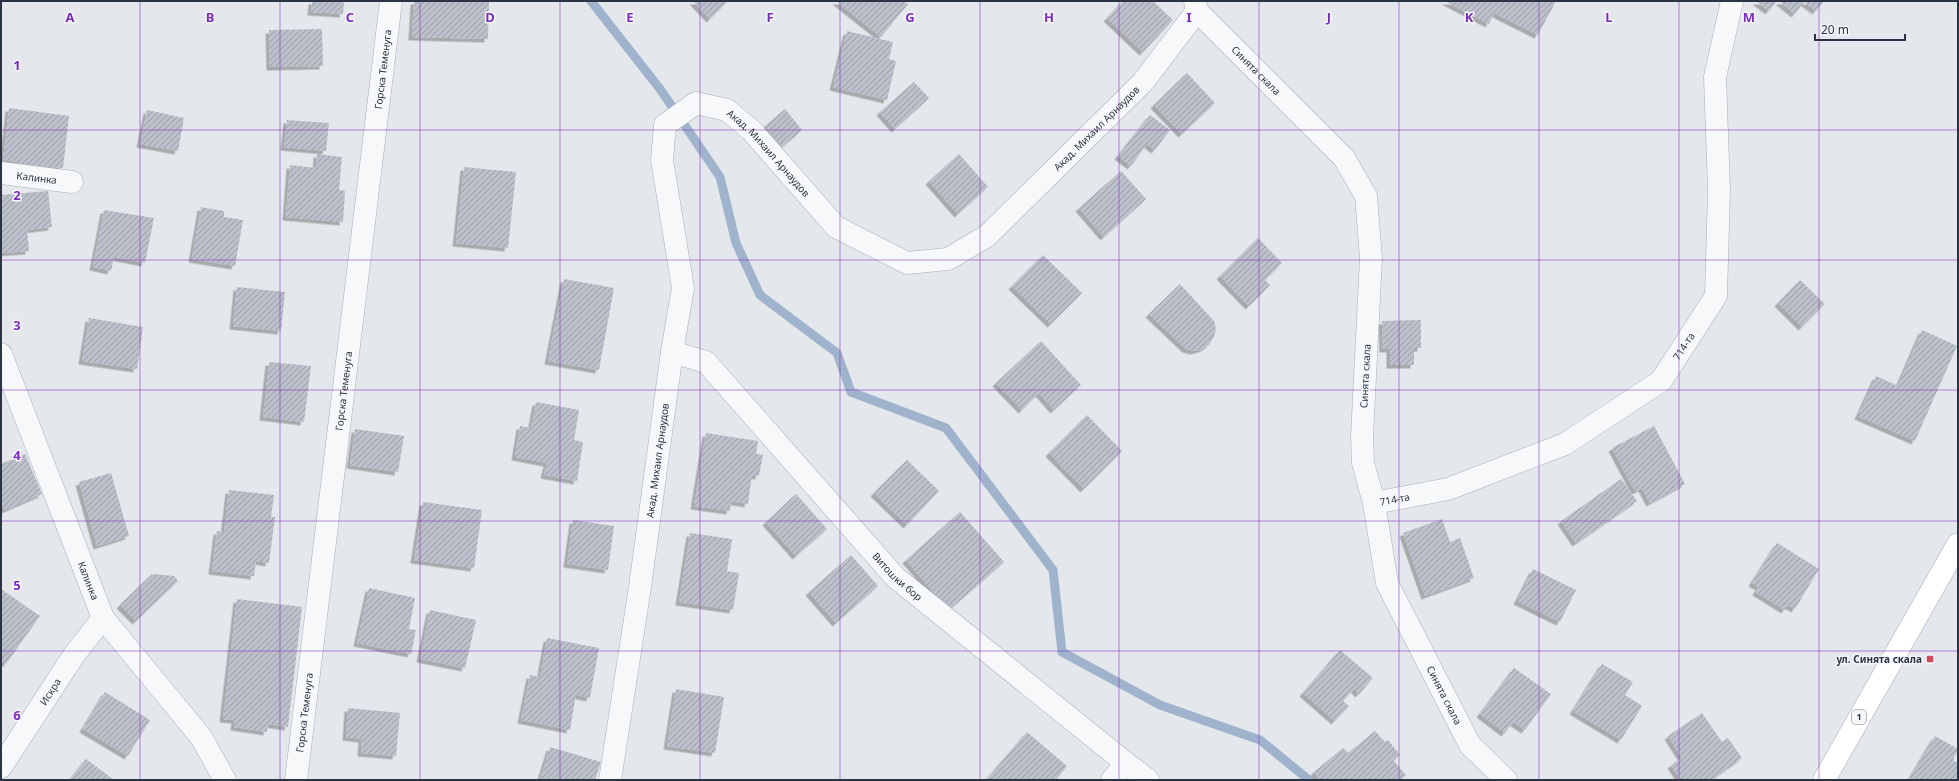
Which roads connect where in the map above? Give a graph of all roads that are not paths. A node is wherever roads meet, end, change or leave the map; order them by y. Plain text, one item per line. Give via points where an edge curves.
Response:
1 (391, 1) edge
2 (1732, 1) edge
3 (1196, 6) edge
4 (1, 173) edge
5 (72, 182) dead end
6 (672, 352) junction
7 (3, 363) edge
8 (1374, 503) junction
9 (1958, 544) edge
10 (103, 618) junction
11 (1126, 763) junction
12 (1, 768) edge
13 (224, 780) edge
14 (296, 780) edge
15 (610, 780) edge
16 (1112, 780) edge
17 (1148, 780) edge
18 (1506, 780) edge
19 (1824, 780) edge

1 - 14 street, Горска Теменуга
2 - 8 street, 714-та via 1715,77 1719,190 1716,296 1661,381 1565,444 1448,489
3 - 6 street, Акад. Михаил Арнаудов via 1144,82 987,236 948,259 907,263 836,227 752,131 727,110 696,103 665,125 662,160 683,288
3 - 8 street, Синята скала via 1344,158 1366,196 1371,258 1362,436 1363,463
4 - 5 street, Калинка
6 - 11 street, Витошки бор via 706,362 896,578
6 - 15 street, Акад. Михаил Арнаудов via 640,587
7 - 10 street, Калинка
8 - 18 street, Синята скала via 1387,583 1470,745
9 - 19 main road, 1
10 - 12 street, Искра via 74,655
10 - 13 street, Калинка via 202,737
11 - 16 street
11 - 17 street, Витошки бор

